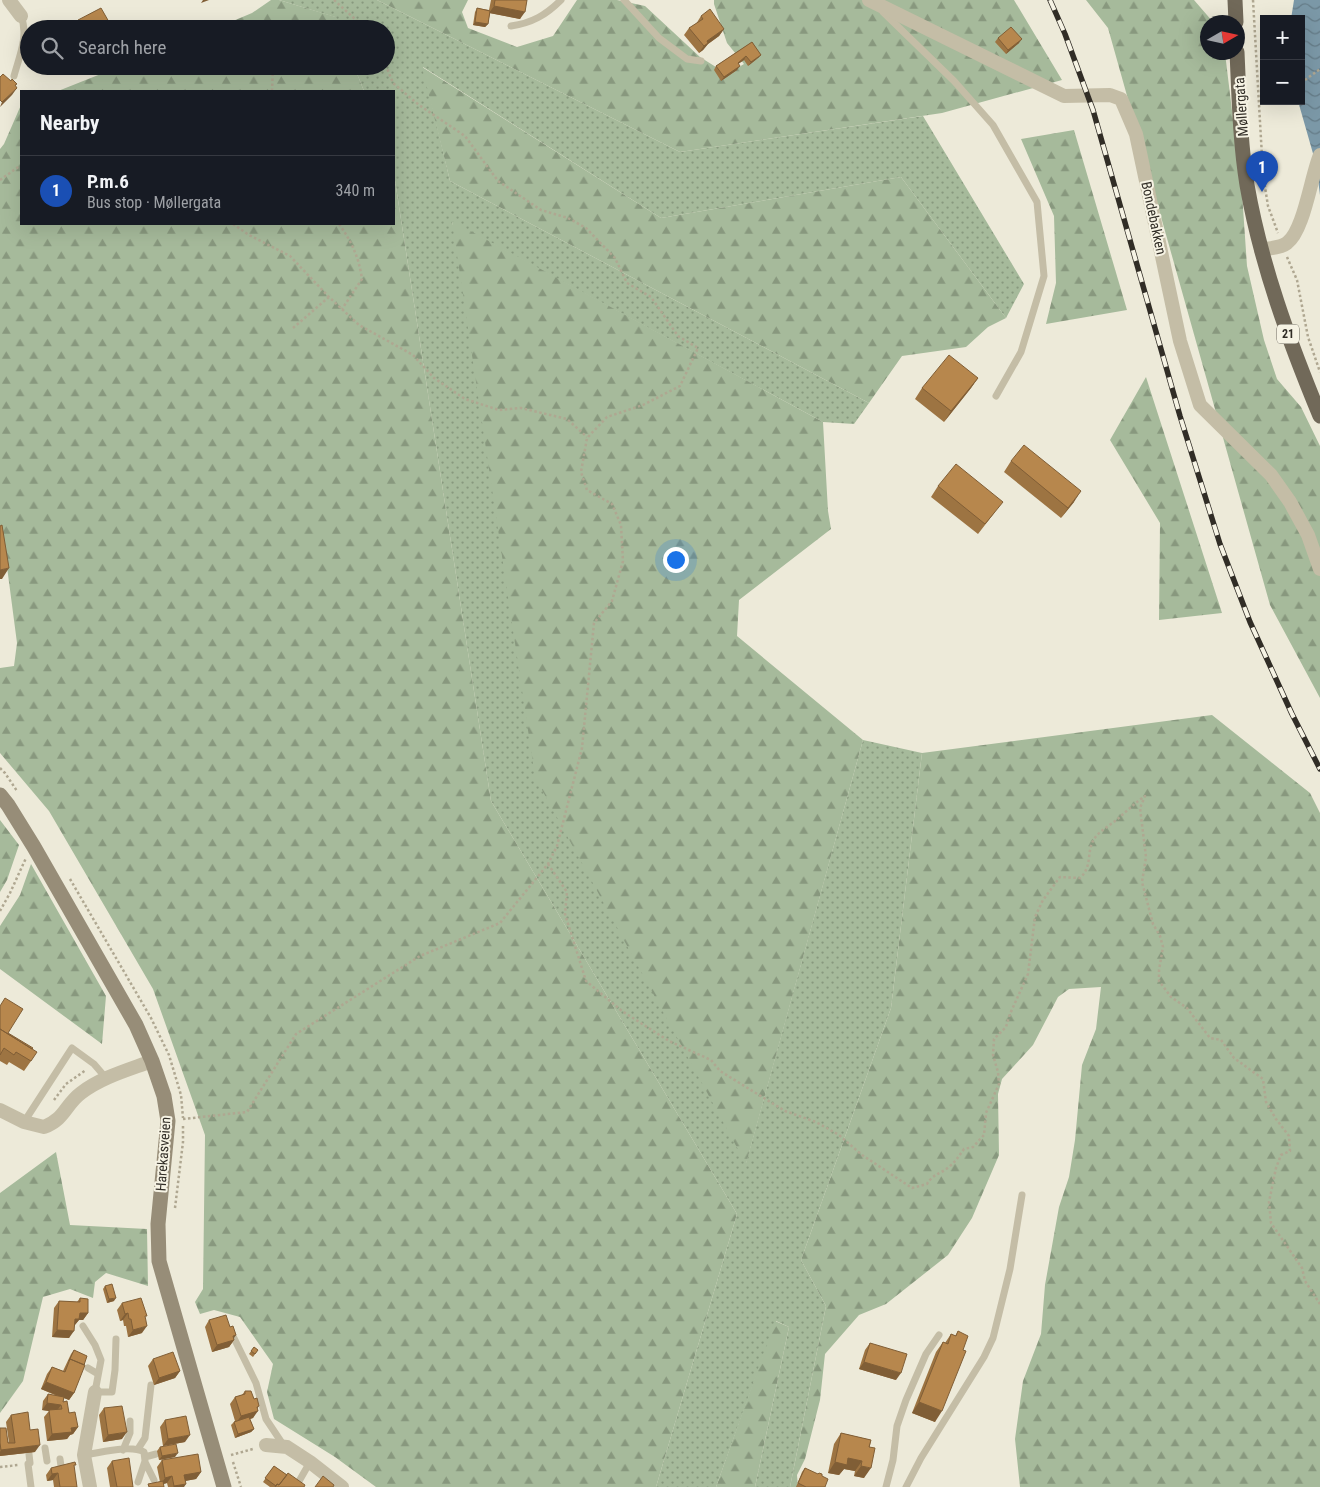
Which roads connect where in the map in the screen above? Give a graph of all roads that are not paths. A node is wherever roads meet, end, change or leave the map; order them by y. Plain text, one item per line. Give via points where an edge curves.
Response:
1 (9, 0) edge
2 (561, 0) edge
3 (624, 0) edge
4 (1235, 0) edge
5 (871, 1) edge
6 (1236, 15) edge
7 (21, 16) junction
8 (22, 20) edge
9 (24, 20) edge
10 (511, 26) dead end
11 (20, 55) edge
12 (1238, 60) edge
13 (701, 61) dead end
14 (14, 76) dead end
15 (1320, 155) edge
16 (1261, 250) junction
17 (996, 396) dead end
18 (1320, 416) edge
19 (1320, 568) edge
20 (0, 794) edge
21 (152, 1061) junction
22 (106, 1078) junction
23 (0, 1110) edge
24 (24, 1122) junction
25 (1022, 1196) dead end
26 (83, 1326) dead end
27 (232, 1332) edge
28 (939, 1335) dead end
29 (116, 1339) dead end
30 (88, 1368) dead end
31 (98, 1374) junction
32 (151, 1385) dead end
33 (96, 1392) junction
34 (130, 1422) dead end
35 (266, 1445) road end
36 (284, 1447) junction
37 (46, 1448) dead end
38 (138, 1449) junction
39 (123, 1450) junction
40 (29, 1454) edge
41 (156, 1454) dead end
42 (84, 1455) junction
43 (145, 1459) junction
44 (47, 1461) dead end
45 (310, 1462) junction
46 (154, 1480) dead end
47 (138, 1482) dead end
48 (298, 1483) edge
49 (31, 1487) edge
50 (90, 1487) edge
51 (224, 1487) edge
52 (342, 1487) edge
53 (886, 1487) edge
54 (906, 1487) edge

1 - 7 street
2 - 10 lane via 528,23
3 - 13 lane via 660,38 687,59
4 - 6 main road
5 - 17 lane via 954,81 993,125 1037,202 1044,276 1021,352
5 - 19 street, Bondebakken via 1064,96 1110,95 1121,99 1136,134 1180,340 1200,405 1271,476 1290,502
7 - 8 lane
7 - 9 lane
11 - 14 lane
12 - 16 main road, Møllergata / 21 via 1247,182
15 - 16 street via 1294,236 1282,245
16 - 18 main road, 21 via 1282,318
20 - 21 street, Harekasveien via 136,1025
21 - 22 street
21 - 51 street, Harekasveien via 164,1096 168,1121 158,1224 159,1261
22 - 24 street via 78,1095 59,1120 52,1124 44,1127
22 - 24 lane via 94,1064 72,1048
23 - 24 street
25 - 54 lane via 1010,1269 993,1338
26 - 31 lane via 100,1360
27 - 36 lane via 256,1383 266,1419
28 - 53 lane via 926,1354 906,1400 897,1426
29 - 33 lane via 112,1392
30 - 31 lane
31 - 33 lane
32 - 38 lane via 145,1438
33 - 42 street
34 - 39 lane
35 - 36 street
36 - 45 street
37 - 44 lane
38 - 39 lane
38 - 43 lane via 144,1452
39 - 42 lane
40 - 49 lane
41 - 43 lane
42 - 50 street
43 - 46 lane
43 - 47 lane
45 - 48 lane
45 - 52 street

